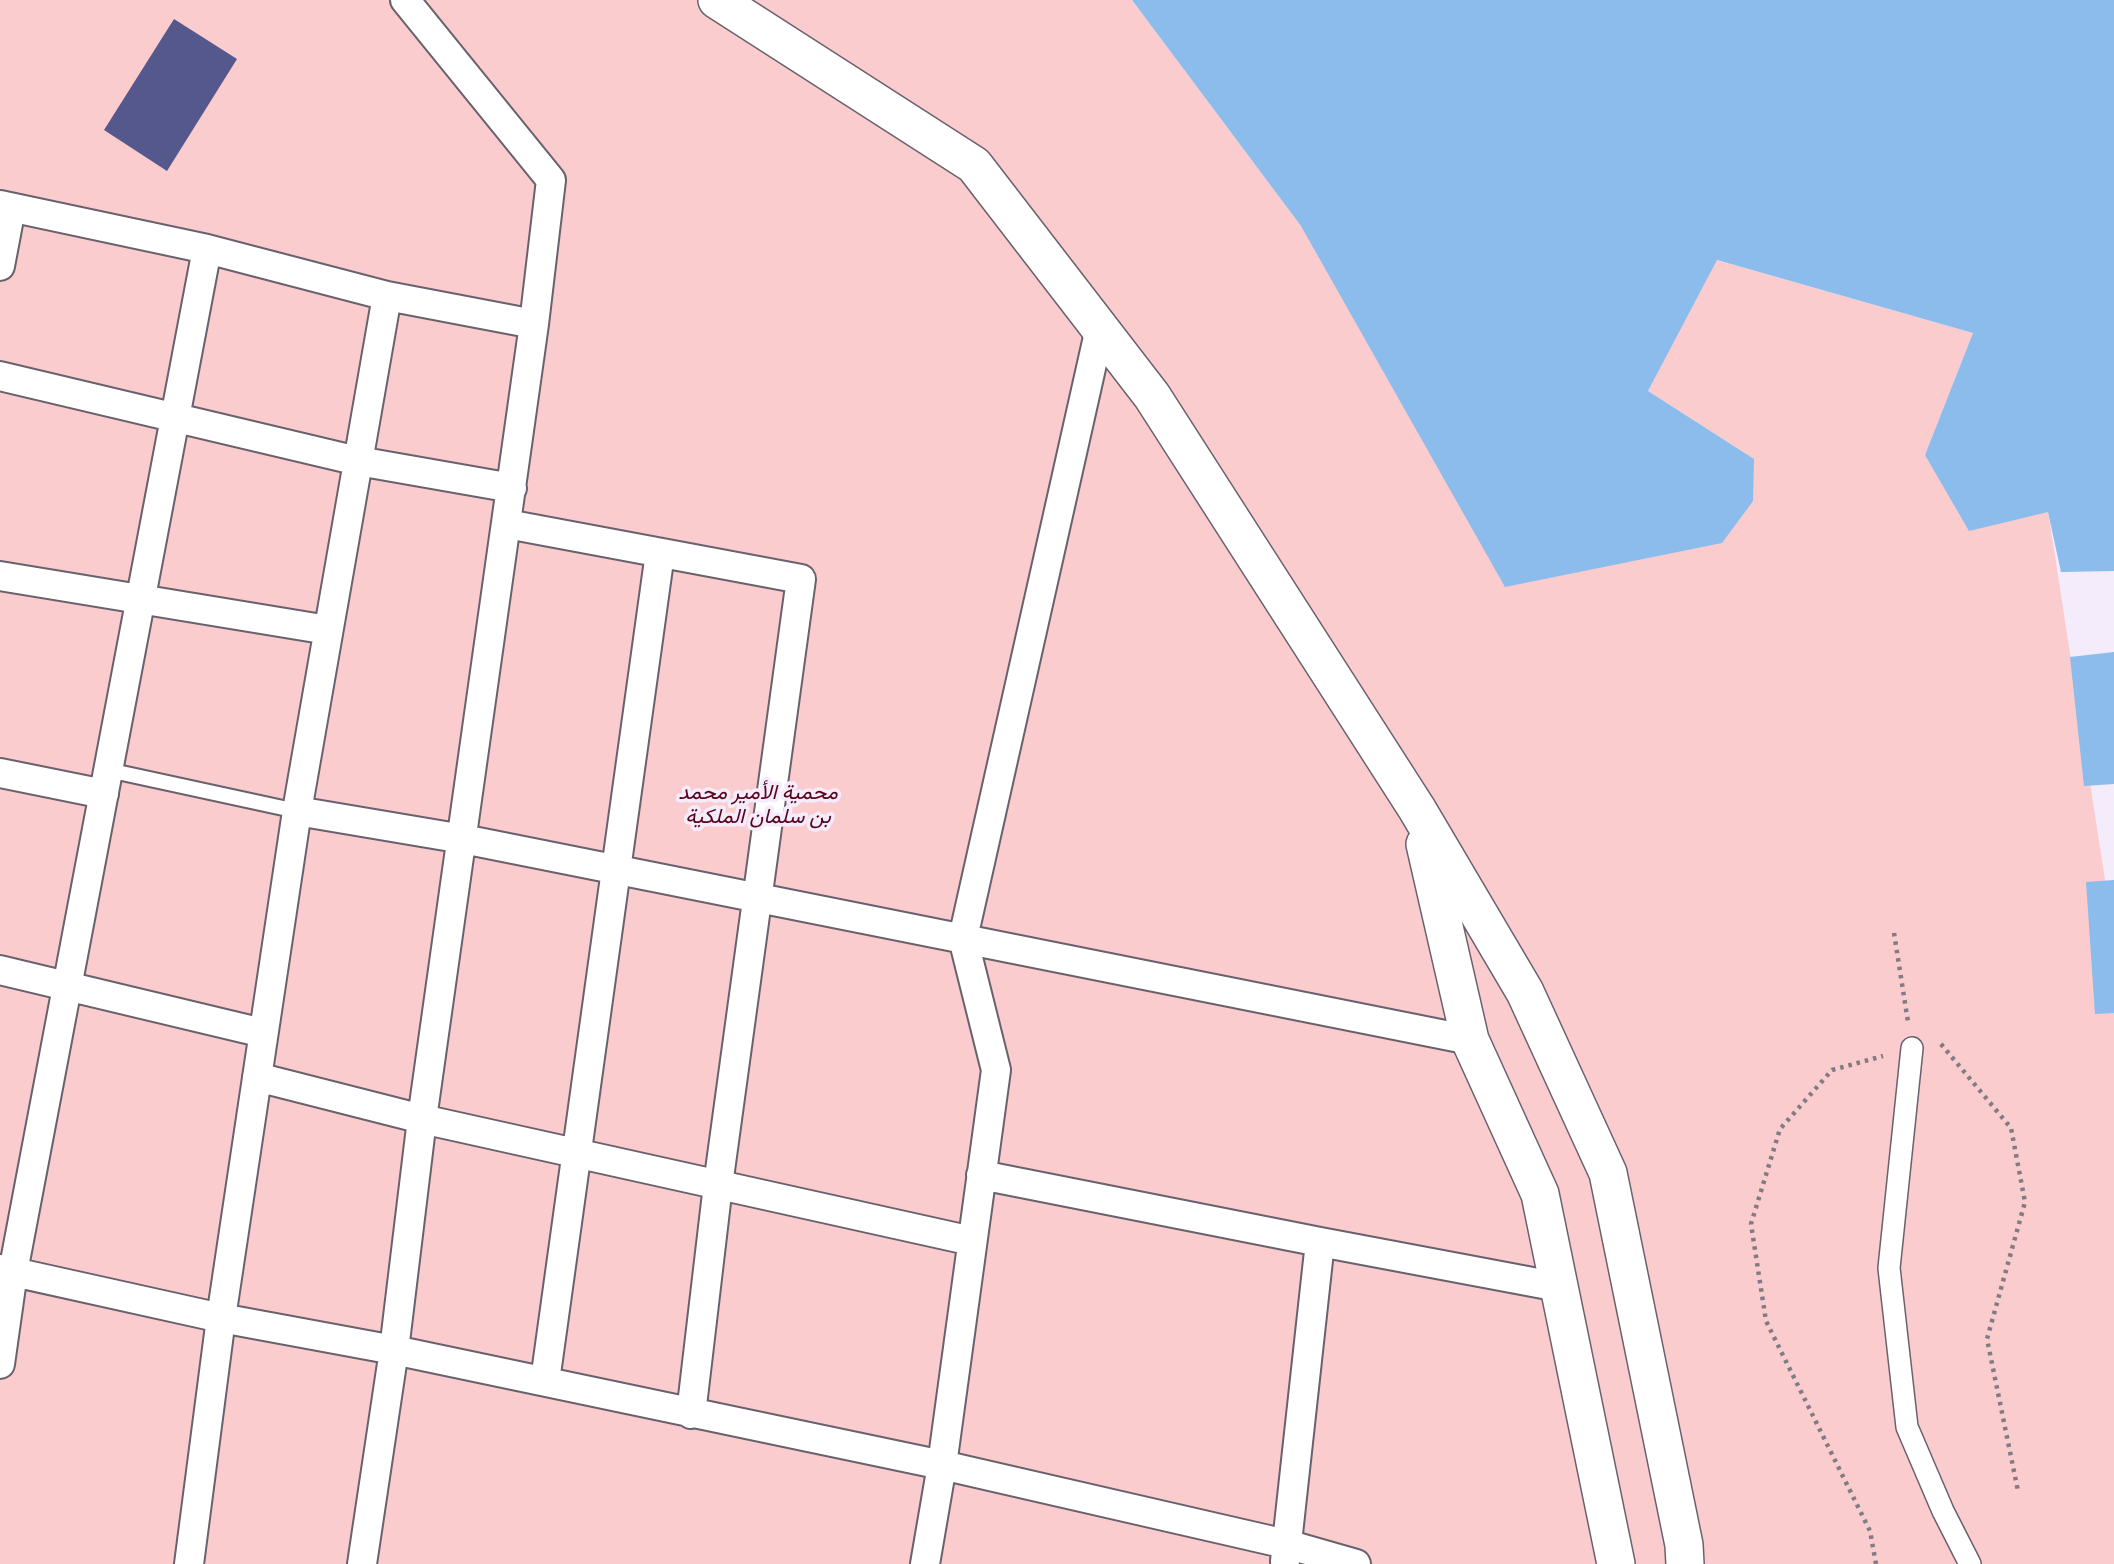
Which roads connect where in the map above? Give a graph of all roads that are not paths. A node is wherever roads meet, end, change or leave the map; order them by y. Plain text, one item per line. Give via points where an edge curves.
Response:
1 (405, 0) edge
2 (717, 0) edge
3 (6, 207) edge
4 (207, 249) junction
5 (0, 267) edge
6 (387, 296) junction
7 (534, 324) junction
8 (1100, 328) junction
9 (0, 376) edge
10 (175, 419) junction
11 (358, 461) junction
12 (512, 488) junction
13 (507, 524) junction
14 (660, 553) junction
15 (0, 576) edge
16 (141, 600) junction
17 (328, 630) junction
18 (0, 772) edge
19 (106, 782) junction
20 (1417, 809) junction
21 (297, 811) junction
22 (463, 839) junction
23 (617, 870) junction
24 (758, 897) junction
25 (962, 938) junction
26 (0, 970) edge
27 (68, 986) junction
28 (263, 1033) junction
29 (1470, 1040) junction
30 (1912, 1048) road end
31 (257, 1077) junction
32 (422, 1119) junction
33 (576, 1153) junction
34 (981, 1175) junction
35 (718, 1185) junction
36 (972, 1241) junction
37 (1320, 1242) junction
38 (7, 1271) edge
39 (1559, 1287) junction
40 (221, 1318) junction
41 (394, 1350) junction
42 (0, 1364) edge
43 (545, 1381) junction
44 (691, 1414) junction
45 (942, 1465) junction
46 (1285, 1554) edge
47 (189, 1564) edge
48 (362, 1564) edge
49 (925, 1564) edge
50 (1356, 1564) edge
51 (1616, 1564) edge
52 (1685, 1564) edge
53 (1970, 1564) edge

1 - 7 street via 551,180
2 - 8 street via 974,165
3 - 4 street
3 - 5 street
4 - 6 street
4 - 10 street
6 - 7 street
6 - 11 street
7 - 12 street
8 - 20 street via 1152,396
8 - 25 street
9 - 10 street
10 - 11 street
10 - 16 street
11 - 12 street
11 - 17 street
12 - 13 street
13 - 14 street
13 - 22 street
14 - 23 street
14 - 24 street via 801,579
15 - 16 street
16 - 17 street
16 - 19 street
17 - 21 street
18 - 19 street
19 - 21 lane
19 - 27 street
20 - 29 street
20 - 52 street via 1525,992 1608,1173
21 - 22 street
21 - 28 street
22 - 23 street
22 - 32 street
23 - 24 street
23 - 33 street
24 - 25 street
24 - 35 street
25 - 29 street
25 - 34 street via 996,1070
26 - 27 street
27 - 28 street
27 - 38 street
28 - 31 street
29 - 39 street via 1540,1194
30 - 53 street via 1889,1268 1907,1427
31 - 32 street
31 - 40 street
32 - 33 street
32 - 41 street
33 - 35 street
33 - 43 street
34 - 36 street
34 - 37 street
35 - 36 street
35 - 44 street
36 - 45 street
37 - 39 street
37 - 46 street
38 - 40 street
38 - 42 street
39 - 51 street
40 - 41 street
40 - 47 street
41 - 43 street
41 - 48 street
43 - 44 street
44 - 45 street
45 - 46 street
45 - 49 street
46 - 50 street

